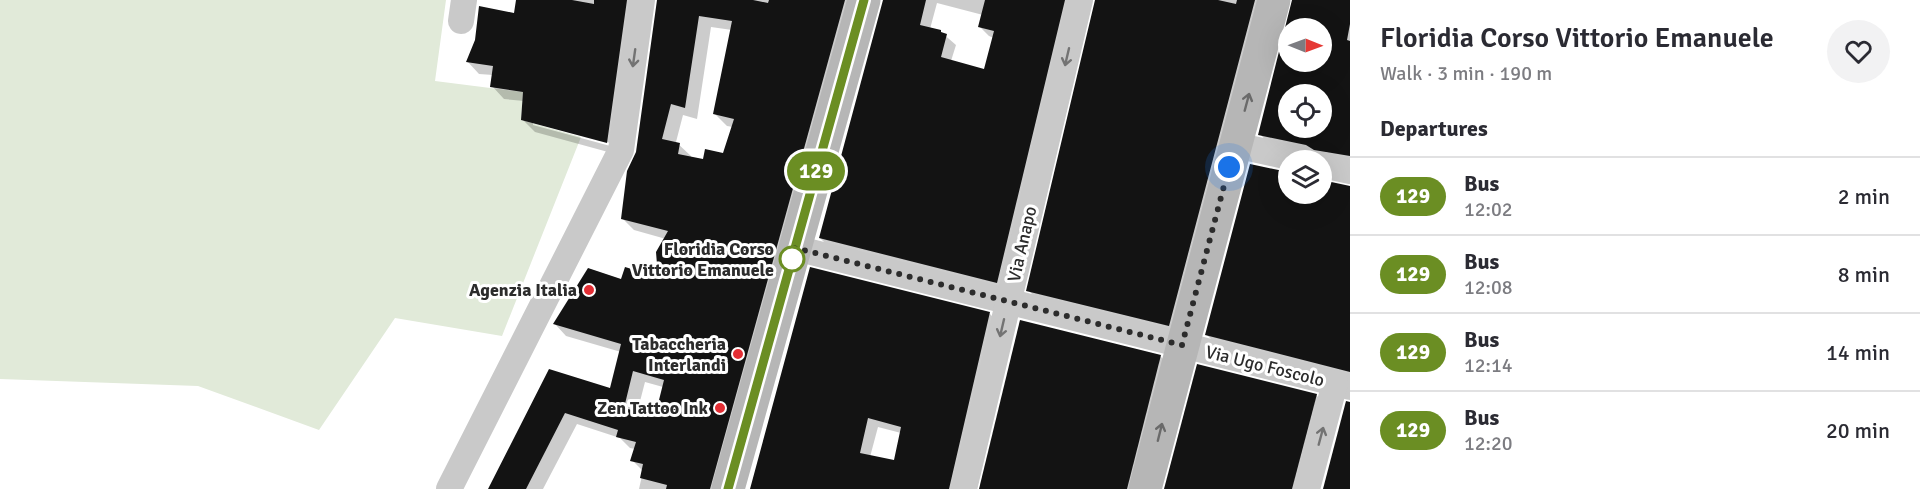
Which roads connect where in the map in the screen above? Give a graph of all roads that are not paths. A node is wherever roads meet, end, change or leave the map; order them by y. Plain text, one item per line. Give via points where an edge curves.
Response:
1 (642, 0) edge
2 (864, 0) edge
3 (1080, 0) edge
4 (1274, 0) edge
5 (1235, 145) junction
6 (1278, 154) edge
7 (1332, 167) edge
8 (1350, 171) edge
9 (795, 248) junction
10 (1009, 300) junction
11 (1182, 345) junction
12 (1342, 385) edge
13 (449, 489) edge
14 (728, 489) edge
15 (964, 489) edge
16 (1145, 489) edge
17 (1307, 489) edge

1 -> 13 street via 621,150
2 - 9 main road
3 -> 10 street, Via Anapo
5 -> 4 main road
5 - 6 street
5 - 11 main road
7 - 8 street
9 - 10 street, Via Ugo Foscolo
9 - 14 main road
10 - 11 street, Via Ugo Foscolo
10 -> 15 street, Via Anapo
11 - 12 street, Via Ugo Foscolo
16 -> 11 main road
17 -> 12 street

